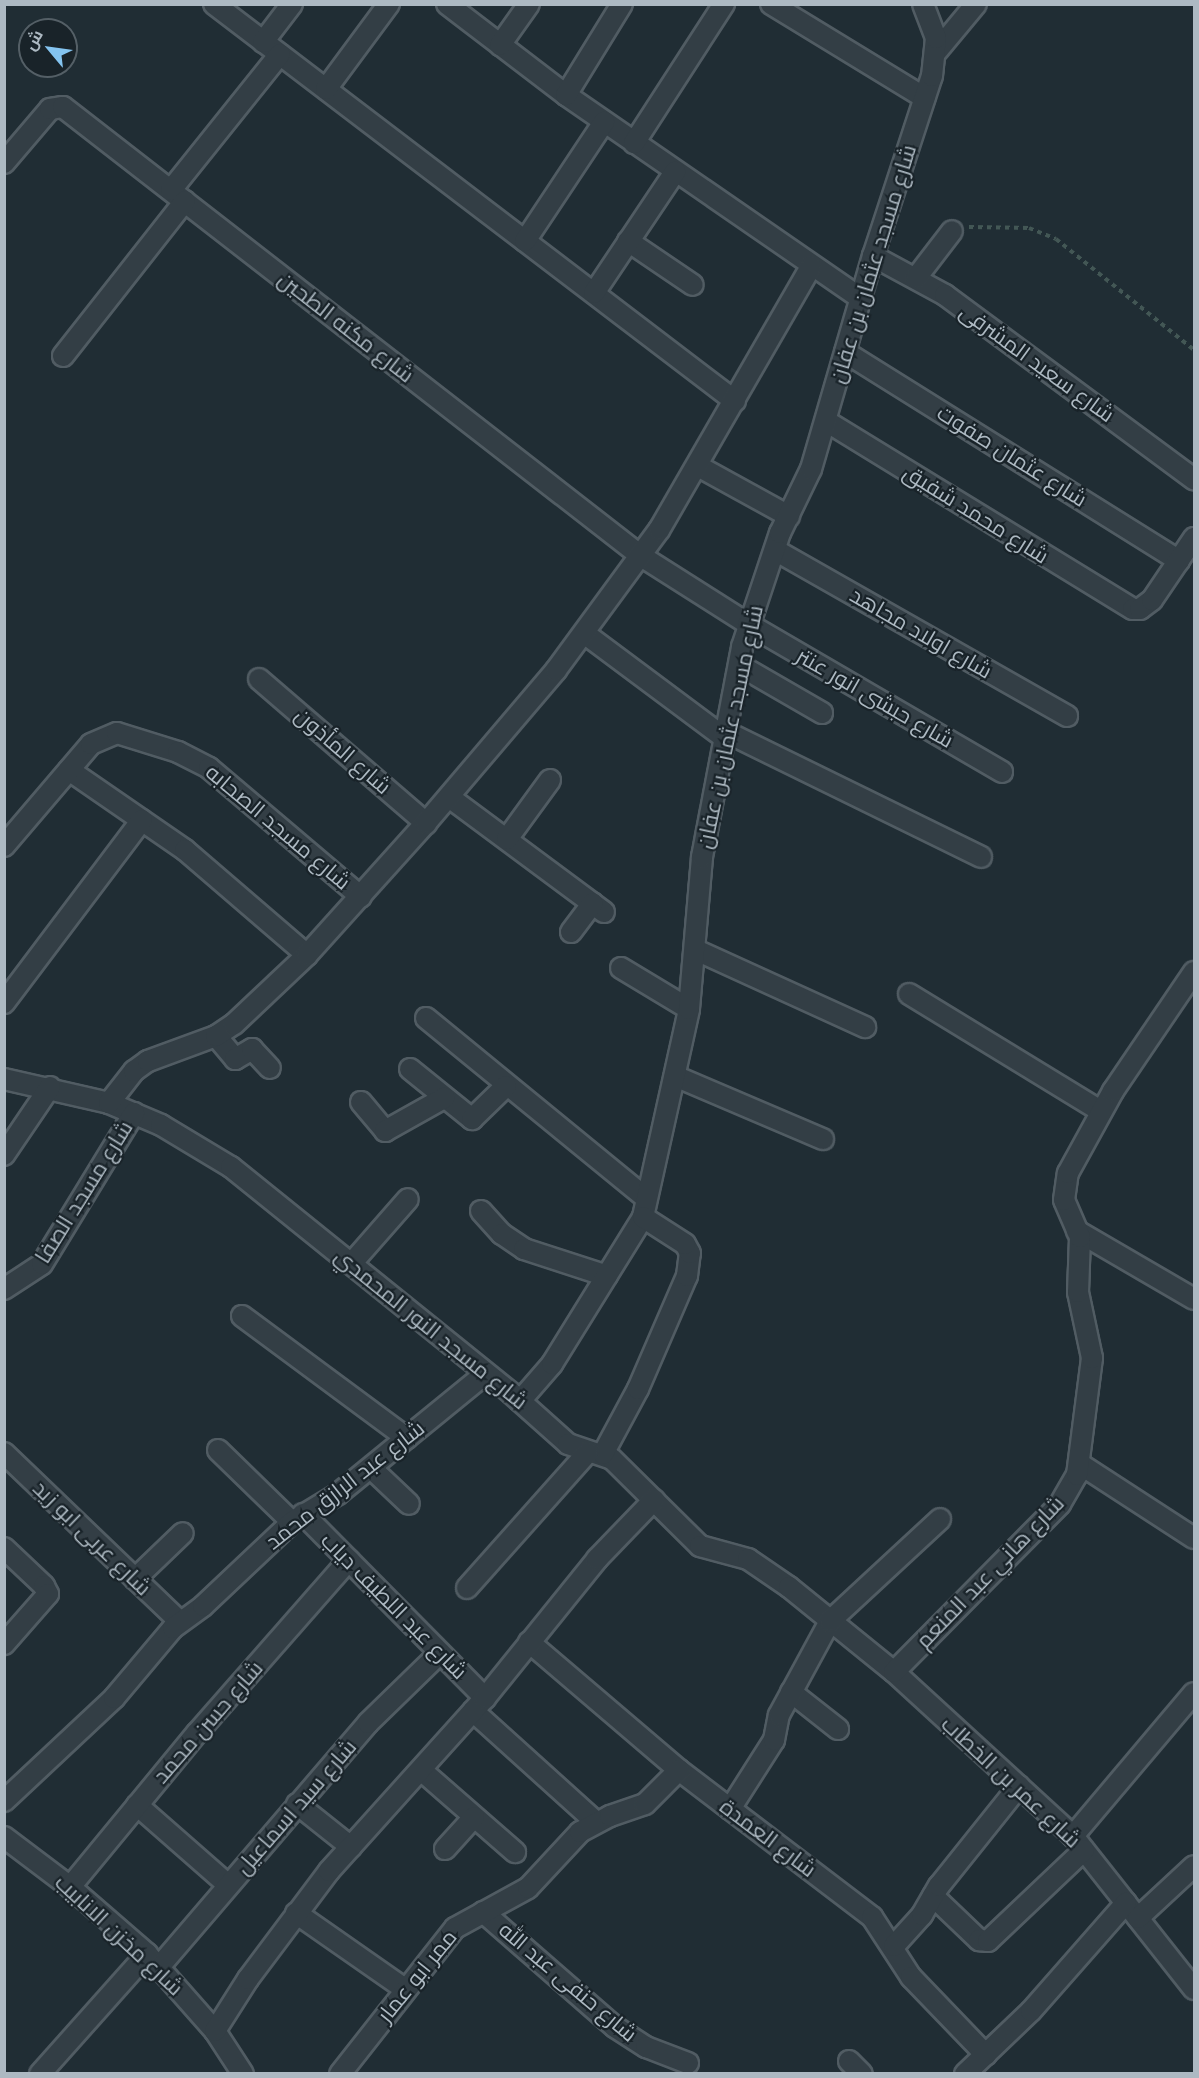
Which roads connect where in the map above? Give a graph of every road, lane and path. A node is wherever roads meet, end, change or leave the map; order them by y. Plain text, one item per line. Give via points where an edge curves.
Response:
1 (214, 4) edge
2 (292, 4) edge
3 (389, 4) edge
4 (447, 4) edge
5 (530, 4) edge
6 (622, 4) edge
7 (724, 4) edge
8 (771, 4) edge
9 (923, 4) edge
10 (976, 4) edge
11 (263, 42) junction
12 (500, 45) junction
13 (937, 51) junction
14 (280, 54) junction
15 (326, 89) junction
16 (566, 95) junction
17 (925, 98) junction
18 (604, 122) junction
19 (634, 143) junction
20 (4, 163) edge
21 (675, 172) junction
22 (178, 196) junction
23 (952, 231) joint
24 (525, 241) junction
25 (628, 241) junction
26 (873, 256) junction
27 (811, 267) junction
28 (915, 278) junction
29 (693, 285) dead end
30 (594, 293) junction
31 (860, 298) junction
32 (1194, 350) edge
33 (845, 352) junction
34 (63, 356) dead end
35 (735, 400) junction
36 (826, 421) junction
37 (698, 466) junction
38 (1194, 479) edge
39 (789, 516) junction
40 (1194, 538) edge
41 (775, 550) junction
42 (641, 556) junction
43 (1179, 561) junction
44 (748, 624) junction
45 (584, 633) junction
46 (739, 665) junction
47 (259, 680) dead end
48 (822, 713) dead end
49 (1067, 716) dead end
50 (726, 735) junction
51 (69, 770) junction
52 (1002, 772) dead end
53 (550, 780) dead end
54 (449, 797) junction
55 (142, 820) junction
56 (426, 824) junction
57 (507, 839) junction
58 (4, 846) edge
59 (981, 857) dead end
60 (361, 897) junction
61 (572, 932) dead end
62 (696, 950) junction
63 (307, 955) junction
64 (621, 968) dead end
65 (1194, 972) edge
66 (909, 994) dead end
67 (4, 1004) edge
68 (689, 1009) junction
69 (426, 1018) dead end
70 (865, 1027) dead end
71 (216, 1036) junction
72 (270, 1068) dead end
73 (410, 1069) dead end
74 (675, 1076) junction
75 (4, 1079) edge
76 (506, 1086) junction
77 (50, 1087) junction
78 (444, 1098) junction
79 (361, 1102) dead end
80 (109, 1103) junction
81 (1101, 1111) junction
82 (134, 1113) junction
83 (823, 1139) dead end
84 (4, 1155) edge
85 (646, 1198) junction
86 (408, 1199) dead end
87 (481, 1211) dead end
88 (643, 1218) junction
89 (1077, 1231) junction
90 (351, 1264) junction
91 (607, 1276) junction
92 (5, 1287) edge
93 (1194, 1299) edge
94 (242, 1316) dead end
95 (484, 1374) junction
96 (520, 1401) junction
97 (407, 1438) junction
98 (218, 1450) dead end
99 (4, 1453) edge
100 (595, 1453) junction
101 (1080, 1464) junction
102 (371, 1468) junction
103 (654, 1500) junction
104 (409, 1504) dead end
105 (297, 1518) junction
106 (940, 1519) dead end
107 (183, 1533) dead end
108 (1194, 1538) edge
109 (4, 1548) edge
110 (349, 1560) junction
111 (135, 1579) junction
112 (467, 1588) dead end
113 (830, 1621) junction
114 (180, 1622) junction
115 (529, 1642) junction
116 (4, 1644) edge
117 (440, 1653) junction
118 (894, 1671) junction
119 (790, 1692) junction
120 (1194, 1694) edge
121 (479, 1705) junction
122 (838, 1729) dead end
123 (421, 1770) junction
124 (679, 1770) junction
125 (1019, 1786) junction
126 (4, 1801) edge
127 (297, 1804) junction
128 (138, 1805) junction
129 (730, 1809) junction
130 (474, 1817) junction
131 (596, 1822) junction
132 (4, 1837) edge
133 (1079, 1843) junction
134 (351, 1846) junction
135 (445, 1849) dead end
136 (514, 1852) dead end
137 (1194, 1866) edge
138 (228, 1885) junction
139 (70, 1887) junction
140 (933, 1896) junction
141 (1132, 1911) junction
142 (483, 1912) junction
143 (296, 1913) junction
144 (894, 1946) junction
145 (153, 1961) junction
146 (405, 1989) junction
147 (1194, 1989) edge
148 (215, 2031) junction
149 (986, 2055) junction
150 (688, 2063) dead end
151 (40, 2073) edge
152 (243, 2073) edge
153 (340, 2073) edge
154 (965, 2073) edge

1 - 11 street
2 - 11 street
3 - 15 street
4 - 12 street
5 - 12 street
6 - 16 street
7 - 19 street
8 - 17 street
9 - 13 street, شارع مسجد عثمان بن عفان via 933,25
10 - 13 street
11 - 14 street
12 - 16 street
13 - 17 street, شارع مسجد عثمان بن عفان
14 - 15 street
14 - 22 street
15 - 24 street
16 - 18 street
17 - 26 street, شارع مسجد عثمان بن عفان
18 - 19 street
18 - 24 street
19 - 21 street
20 - 22 street, شارع مكنه الطحين via 50,109 63,107
21 - 25 street
21 - 27 street
22 - 34 street
22 - 42 street, شارع مكنه الطحين
23 - 28 street
23 - 32 path via 964,227 1029,228 1043,233 1072,250
24 - 30 street
25 - 29 street
25 - 30 street
26 - 28 street, شارع سعيد المشرفى
26 - 31 street, شارع مسجد عثمان بن عفان
27 - 31 street
27 - 35 street
28 - 38 street, شارع سعيد المشرفى via 1058,375
30 - 35 street
31 - 33 street, شارع مسجد عثمان بن عفان
33 - 36 street, شارع مسجد عثمان بن عفان
33 - 43 street, شارع عثمان صفوت
35 - 37 street
36 - 39 street, شارع مسجد عثمان بن عفان via 806,483
36 - 43 street, شارع محمد شفيق via 1125,606 1146,607
37 - 39 street
37 - 42 street
39 - 41 street, شارع مسجد عثمان بن عفان
40 - 43 street
41 - 44 street, شارع مسجد عثمان بن عفان
41 - 49 street, شارع اولاد مجاهد
42 - 44 street, شارع مكنه الطحين
42 - 45 street
44 - 46 street, شارع مسجد عثمان بن عفان
44 - 52 street, شارع حبشى انور عنتر
45 - 50 street
45 - 54 street
46 - 48 street
46 - 50 street, شارع مسجد عثمان بن عفان
47 - 56 street, شارع المأذون
50 - 59 street
50 - 62 street, شارع مسجد عثمان بن عفان via 702,857
51 - 55 street
51 - 58 street, شارع مسجد الصحابه
51 - 60 street, شارع مسجد الصحابه via 91,744 117,733 194,758 289,833
53 - 57 street
54 - 56 street
54 - 57 street
55 - 63 street via 185,850
55 - 67 street
56 - 60 street
57 - 61 street via 599,907
60 - 63 street
62 - 68 street, شارع مسجد عثمان بن عفان
62 - 70 street
63 - 71 street via 234,1024
64 - 68 street
65 - 81 street, شارع هاني عبد المنعم
66 - 81 street
68 - 74 street, شارع مسجد عثمان بن عفان
69 - 76 street
71 - 72 street via 235,1059 252,1049
71 - 80 street via 148,1061 134,1071
73 - 78 street
74 - 83 street
74 - 85 street, شارع مسجد عثمان بن عفان
75 - 77 street, شارع مسجد النور المحمدي
76 - 78 street via 472,1119
76 - 85 street
77 - 80 street, شارع مسجد النور المحمدي
77 - 84 street
78 - 79 street via 385,1131
80 - 82 street, شارع مسجد النور المحمدي
81 - 89 street, شارع هاني عبد المنعم via 1068,1173 1064,1200
82 - 90 street, شارع مسجد النور المحمدي via 231,1167
82 - 92 street, شارع مسجد الصفا via 49,1255 35,1271
85 - 88 street, شارع مسجد عثمان بن عفان
86 - 90 street
87 - 91 street via 502,1234 524,1249
88 - 91 street, شارع مسجد عثمان بن عفان
88 - 100 street via 685,1244 690,1253 687,1276 638,1389
89 - 93 street
89 - 101 street, شارع هاني عبد المنعم via 1081,1245 1078,1292 1092,1358
90 - 95 street, شارع مسجد النور المحمدي
91 - 96 street, شارع مسجد عثمان بن عفان via 552,1364
94 - 97 street
95 - 96 street, شارع مسجد النور المحمدي
95 - 97 street, شارع عبد الرازق محمد
96 - 100 street, شارع مسجد النور المحمدي via 568,1444
97 - 102 street, شارع عبد الرازق محمد
98 - 105 street, شارع عبد اللطيف دياب
99 - 111 street, شارع عربى ابو زيد
100 - 103 street, شارع مسجد النور المحمدي via 612,1459
100 - 112 street
101 - 108 street
101 - 118 street, شارع هاني عبد المنعم via 1060,1504
102 - 104 street
102 - 105 street, شارع عبد الرازق محمد via 315,1510
103 - 113 street, شارع مسجد النور المحمدي via 700,1546 748,1559
103 - 115 street via 597,1559
105 - 110 street, شارع عبد اللطيف دياب
105 - 114 street, شارع عبد الرازق محمد via 203,1606
106 - 113 street
107 - 111 street
109 - 116 street via 48,1594
110 - 117 street, شارع عبد اللطيف دياب
110 - 128 street, شارع حسن محمد
111 - 114 street, شارع عربى ابو زيد
113 - 118 street, شارع عمر بن الخطاب
113 - 119 street
114 - 126 street, شارع عبد الرازق محمد via 114,1698
115 - 121 street
115 - 124 street, شارع العمدة
117 - 121 street, شارع عبد اللطيف دياب
117 - 127 street, شارع سيد اسماعيل via 368,1723
118 - 125 street, شارع عمر بن الخطاب
119 - 122 street
119 - 129 street via 779,1715 774,1740
120 - 133 street
121 - 123 street
121 - 131 street, شارع عبد اللطيف دياب
123 - 130 street
123 - 134 street
124 - 129 street, شارع العمدة
124 - 131 street, ممر ابو عمار via 645,1804
125 - 133 street, شارع عمر بن الخطاب
125 - 140 street
127 - 134 street
127 - 138 street, شارع سيد اسماعيل
128 - 138 street
128 - 139 street, شارع حسن محمد
129 - 144 street, شارع العمدة via 858,1906
130 - 135 street
130 - 136 street
131 - 142 street, ممر ابو عمار via 580,1832 528,1888
132 - 139 street, شارع مخزن الانابيب
133 - 140 street via 988,1941 975,1937
133 - 141 street, شارع عمر بن الخطاب
134 - 143 street
137 - 141 street
138 - 145 street, شارع سيد اسماعيل
139 - 145 street, شارع مخزن الانابيب
140 - 144 street via 922,1915
141 - 147 street, شارع عمر بن الخطاب
141 - 149 street
142 - 146 street, ممر ابو عمار via 455,1928
142 - 150 street, شارع حنفى عبد الله via 615,2027 646,2047
143 - 146 street
143 - 148 street
144 - 149 street, شارع العمدة via 911,1977
145 - 148 street, شارع مخزن الانابيب
145 - 151 street, شارع سيد اسماعيل
146 - 153 street, ممر ابو عمار
148 - 152 street, شارع مخزن الانابيب
149 - 154 street

